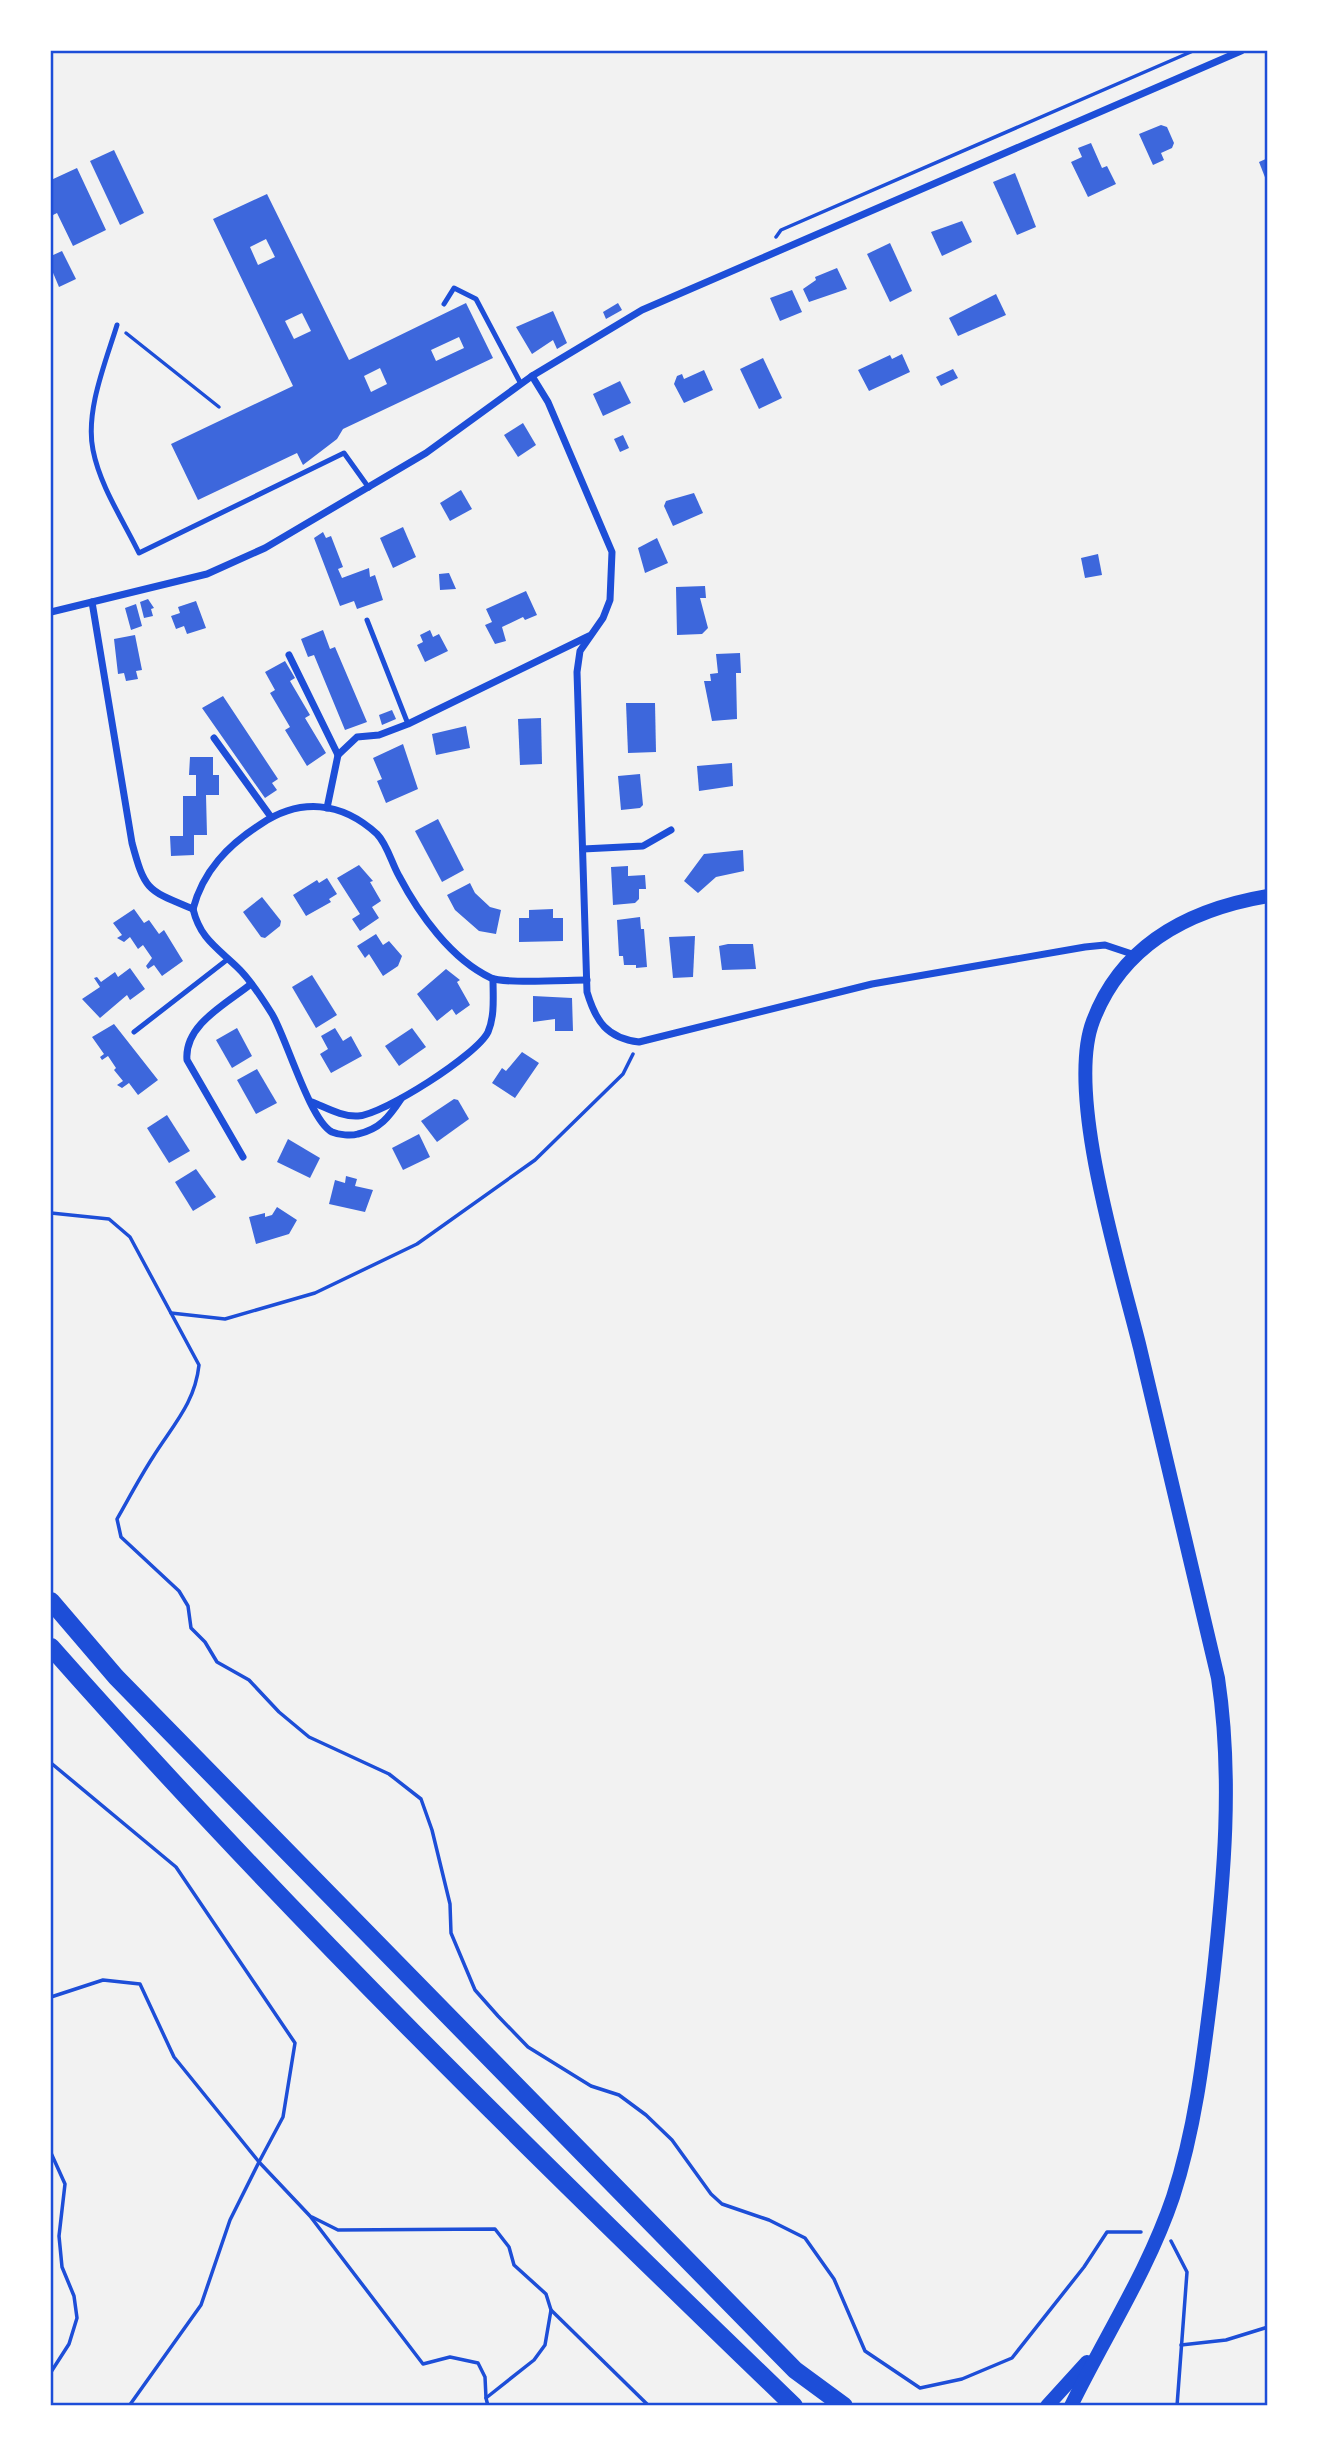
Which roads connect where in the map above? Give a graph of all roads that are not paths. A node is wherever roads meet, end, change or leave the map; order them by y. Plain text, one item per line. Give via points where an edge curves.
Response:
1 (1241, 51) edge
2 (444, 304) dead end
3 (117, 325) road end
4 (532, 376) junction
5 (521, 384) junction
6 (369, 488) junction
7 (92, 602) junction
8 (51, 612) edge
9 (366, 620) dead end
10 (589, 636) junction
11 (289, 655) dead end
12 (408, 724) junction
13 (214, 738) dead end
14 (338, 755) junction
15 (327, 808) junction
16 (271, 817) junction
17 (671, 830) dead end
18 (583, 849) junction
19 (1268, 896) edge
20 (193, 909) junction
21 (1135, 955) junction
22 (228, 959) junction
23 (493, 979) junction
24 (587, 980) junction
25 (251, 984) junction
26 (134, 1032) dead end
27 (401, 1099) junction
28 (312, 1101) junction
29 (243, 1157) dead end
30 (51, 1601) edge
31 (51, 1647) edge
32 (1107, 2341) junction
33 (794, 2406) edge
34 (844, 2406) edge
35 (1047, 2406) edge
36 (1071, 2406) edge

1 - 4 street via 642,310
2 - 5 lane via 454,288 476,299
3 - 6 lane via 95,397 93,449 108,492 139,553 344,453
4 - 5 street
4 - 10 street via 548,402 612,552 610,600
5 - 6 street
6 - 7 street via 265,548 207,574
7 - 8 street
7 - 20 street via 142,880 157,894
9 - 12 lane
10 - 12 street
10 - 18 street via 580,651 577,673
11 - 14 street
12 - 14 street via 357,737
13 - 16 street
14 - 15 street
15 - 16 street via 315,805
15 - 23 street via 349,815 379,835 421,914 457,953
16 - 20 street via 215,862
17 - 18 street via 643,846
18 - 24 street
19 - 21 main road via 1180,922
20 - 22 street via 198,929
21 - 24 street via 1105,944 872,984 639,1042 620,1039 602,1027 593,1013
21 - 32 main road via 1118,973 1092,1023 1085,1082 1089,1121 1218,1678 1228,1780 1217,1933 1192,2129 1147,2263
22 - 25 street
22 - 26 lane
23 - 24 street
23 - 27 street via 493,1013 487,1034
25 - 28 street via 273,1016
25 - 29 street via 193,1031 186,1045 187,1060
27 - 28 street via 358,1116 339,1114
27 - 28 street via 373,1131 352,1135 331,1132
30 - 34 highway via 126,1687 795,2370
31 - 33 highway via 350,1970 640,2260
32 - 35 main road
32 - 36 main road

